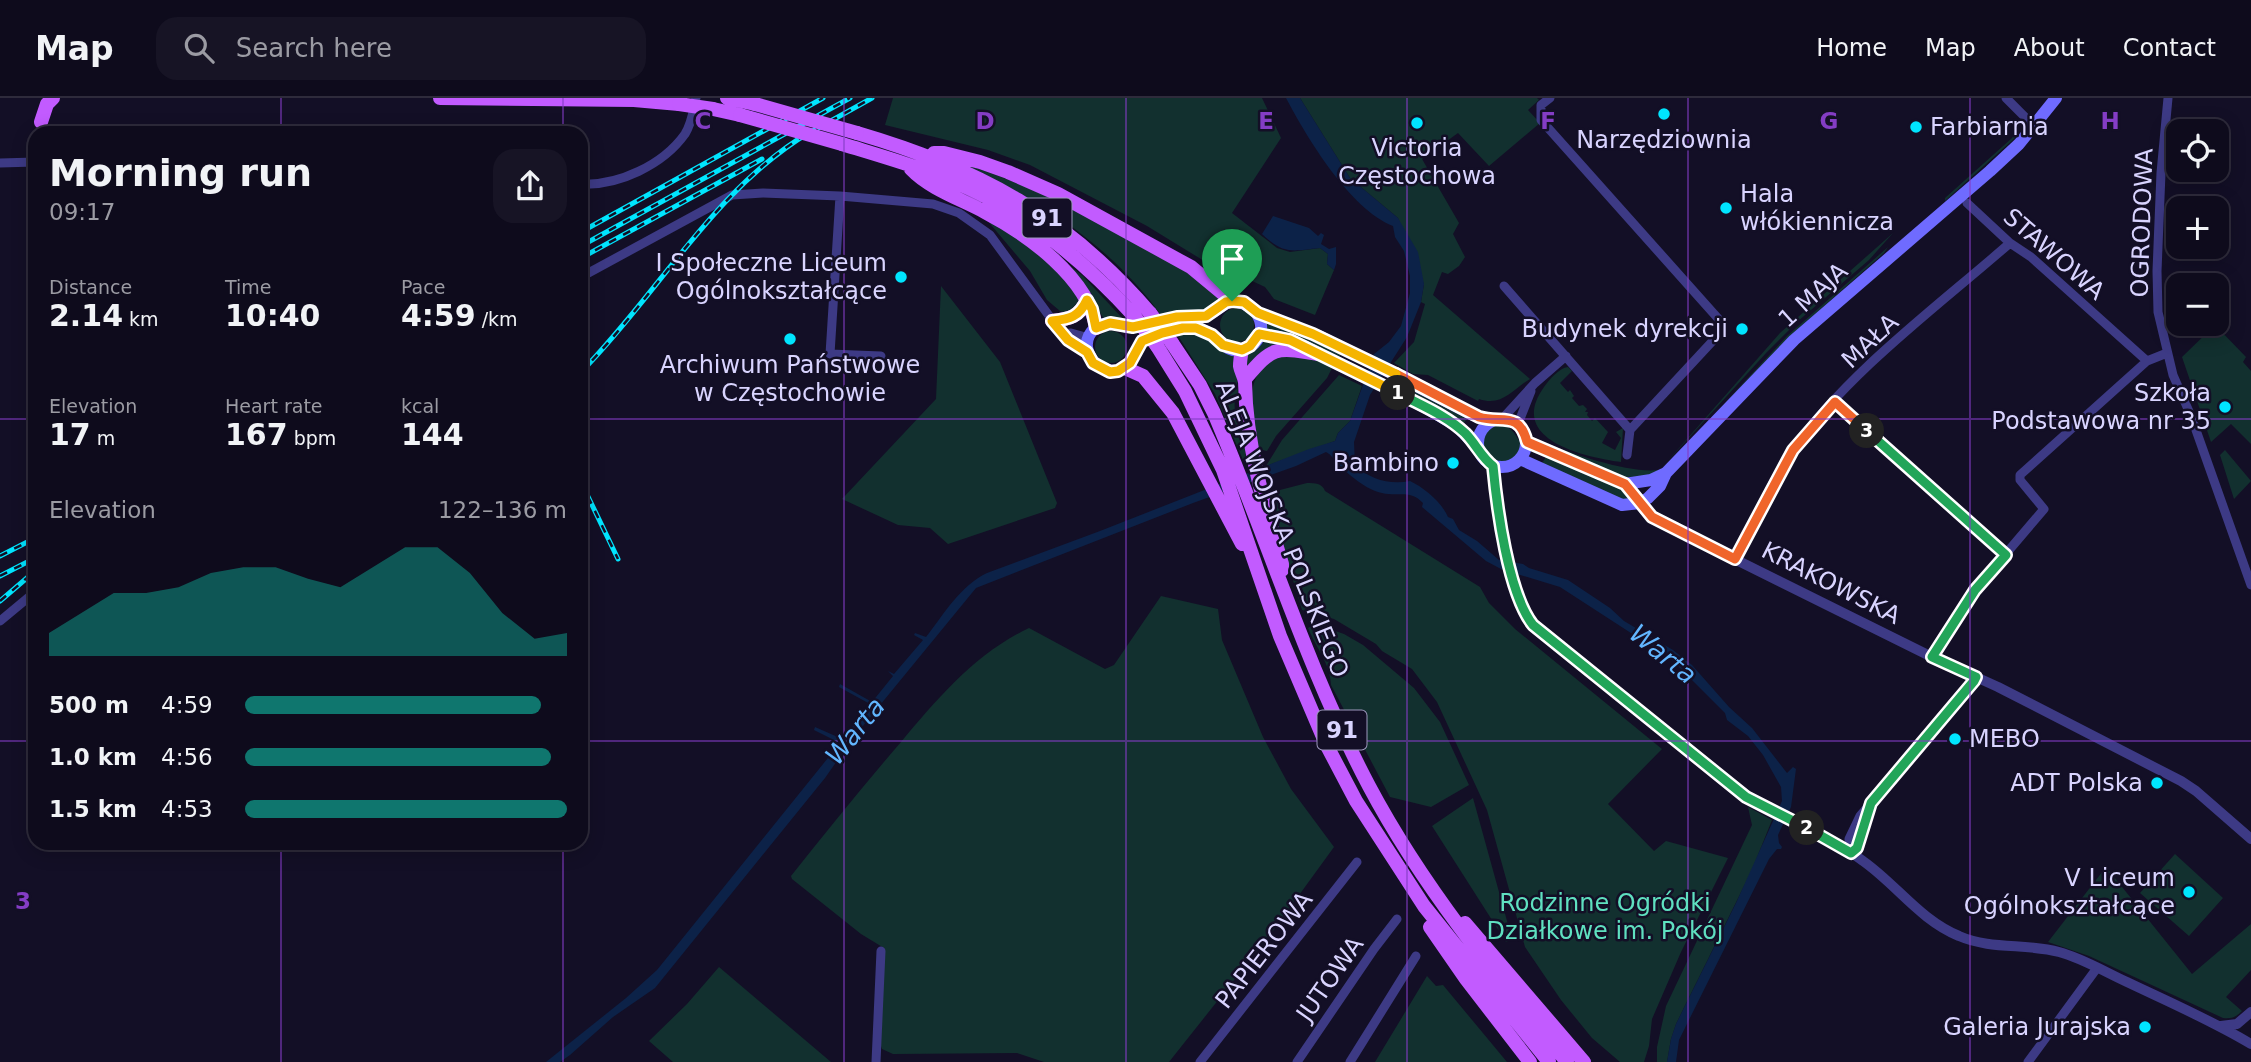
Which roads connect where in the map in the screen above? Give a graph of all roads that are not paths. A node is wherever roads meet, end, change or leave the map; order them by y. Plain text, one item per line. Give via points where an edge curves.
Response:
1 (54, 98) edge
2 (440, 98) edge
3 (696, 98) edge
4 (727, 98) edge
5 (1550, 98) edge
6 (2006, 98) edge
7 (2056, 98) edge
8 (2168, 98) edge
9 (41, 126) edge
10 (2034, 126) junction
11 (922, 154) junction
12 (28, 162) edge
13 (0, 163) edge
14 (905, 163) junction
15 (588, 184) edge
16 (839, 196) junction
17 (1968, 203) dead end
18 (2010, 243) junction
19 (588, 273) edge
20 (1504, 286) dead end
21 (1087, 300) junction
22 (1232, 301) junction
23 (1258, 313) junction
24 (1052, 321) junction
25 (1093, 333) junction
26 (1064, 334) junction
27 (1259, 334) junction
28 (1165, 344) junction
29 (1242, 350) junction
30 (1087, 352) junction
31 (2166, 353) junction
32 (1318, 354) junction
33 (881, 356) dead end
34 (1566, 356) junction
35 (2147, 361) junction
36 (1125, 368) junction
37 (1245, 379) junction
38 (1535, 383) junction
39 (1835, 402) junction
40 (1497, 420) junction
41 (1518, 424) junction
42 (1630, 430) junction
43 (1527, 442) junction
44 (1478, 448) junction
45 (1627, 455) dead end
46 (1520, 459) junction
47 (1493, 466) junction
48 (1666, 473) junction
49 (1625, 484) junction
50 (1241, 500) junction
51 (1640, 503) junction
52 (2006, 555) junction
53 (1735, 559) junction
54 (2251, 586) edge
55 (28, 598) edge
56 (0, 621) edge
57 (1932, 657) junction
58 (1976, 677) junction
59 (2251, 839) edge
60 (1851, 853) junction
61 (1357, 862) dead end
62 (1424, 906) junction
63 (1452, 915) junction
64 (1397, 919) dead end
65 (881, 951) dead end
66 (1416, 956) dead end
67 (2097, 968) junction
68 (2251, 1012) edge
69 (2221, 1026) junction
70 (2251, 1044) edge
71 (879, 1062) edge
72 (1200, 1062) edge
73 (1297, 1062) edge
74 (1350, 1062) edge
75 (1530, 1062) edge
76 (1549, 1062) edge
77 (1567, 1062) edge
78 (1584, 1062) edge
79 (2028, 1062) edge

1 - 9 main road via 47,104
2 - 14 main road, ALEJA WOJSKA POLSKIEGO / 91, bridge via 679,104 740,116
3 - 15 street via 692,119 673,147 615,181
4 - 11 main road, ALEJA WOJSKA POLSKIEGO / 91, bridge
5 - 42 street via 1541,106 1541,120 1723,324 1721,332
6 - 10 street
7 - 10 main road, 1 MAJA
8 - 31 street, OGRODOWA via 2157,271
10 - 48 main road, 1 MAJA via 1990,171 1794,340
11 - 22 main road via 944,153 1039,184 1191,267
11 - 28 main road, ALEJA WOJSKA POLSKIEGO / 91, bridge via 988,182 1043,214 1111,270 1150,313
12 - 13 street
14 - 21 main road via 920,178 1028,239 1068,273
14 - 28 main road, ALEJA WOJSKA POLSKIEGO / 91, bridge via 967,187 1028,222 1093,273
16 - 19 street via 762,192 726,196
16 - 24 street via 933,204 959,213 1000,246
16 - 33 street via 830,354
17 - 18 street, STAWOWA
18 - 35 street, STAWOWA
18 - 39 street, MAŁA
20 - 34 street
21 - 24 main road via 1071,319
21 - 25 main road
22 - 23 main road via 1244,302
22 - 25 main road via 1206,316 1133,327 1110,323
23 - 27 main road
23 - 40 main road via 1358,355 1471,414
24 - 26 street
25 - 26 street
25 - 30 main road
26 - 30 street
27 - 29 main road
27 - 32 main road via 1290,340
28 - 50 main road, ALEJA WOJSKA POLSKIEGO / 91
29 - 36 main road via 1223,345 1205,330 1183,328 1142,341
29 - 37 main road via 1240,367
30 - 36 main road via 1103,370
31 - 35 street
31 - 54 street, OGRODOWA
32 - 37 main road via 1277,351 1259,361
32 - 44 main road via 1457,426
34 - 38 street
34 - 42 street
35 - 52 street via 2020,475 2043,509
36 - 50 main road via 1143,376 1163,400 1206,476
37 - 50 main road via 1253,458
38 - 40 street
38 - 41 street
39 - 52 street
39 - 53 street, MAŁA via 1793,450
40 - 41 main road
40 - 44 main road via 1482,429
41 - 43 main road
42 - 45 street
43 - 46 main road
43 - 49 main road, KRAKOWSKA
44 - 47 main road
46 - 47 main road via 1508,466
46 - 51 main road via 1617,504
47 - 60 street via 1503,537 1520,605 1542,634 1750,799
48 - 49 main road, 1 MAJA
48 - 51 main road, 1 MAJA via 1660,486
49 - 51 street, KRAKOWSKA
50 - 62 main road, ALEJA WOJSKA POLSKIEGO / 91 via 1280,636 1326,744 1356,801
50 - 63 main road, ALEJA WOJSKA POLSKIEGO / 91 via 1370,788
51 - 53 street, KRAKOWSKA via 1656,520
52 - 57 street via 1975,590
53 - 57 street, KRAKOWSKA
55 - 56 street
57 - 58 street, KRAKOWSKA
58 - 59 street, KRAKOWSKA via 2181,781
58 - 60 street via 1860,816 1849,839
60 - 67 street via 1940,928 1986,944 2057,951
61 - 72 street, PAPIEROWA
62 - 75 main road via 1429,925
62 - 76 main road, ALEJA WOJSKA POLSKIEGO / 91
63 - 77 main road, ALEJA WOJSKA POLSKIEGO / 91
63 - 78 main road via 1467,924
64 - 73 street, JUTOWA
65 - 71 street
66 - 74 street
67 - 69 street
67 - 79 street
68 - 69 street via 2238,1024
69 - 70 street

